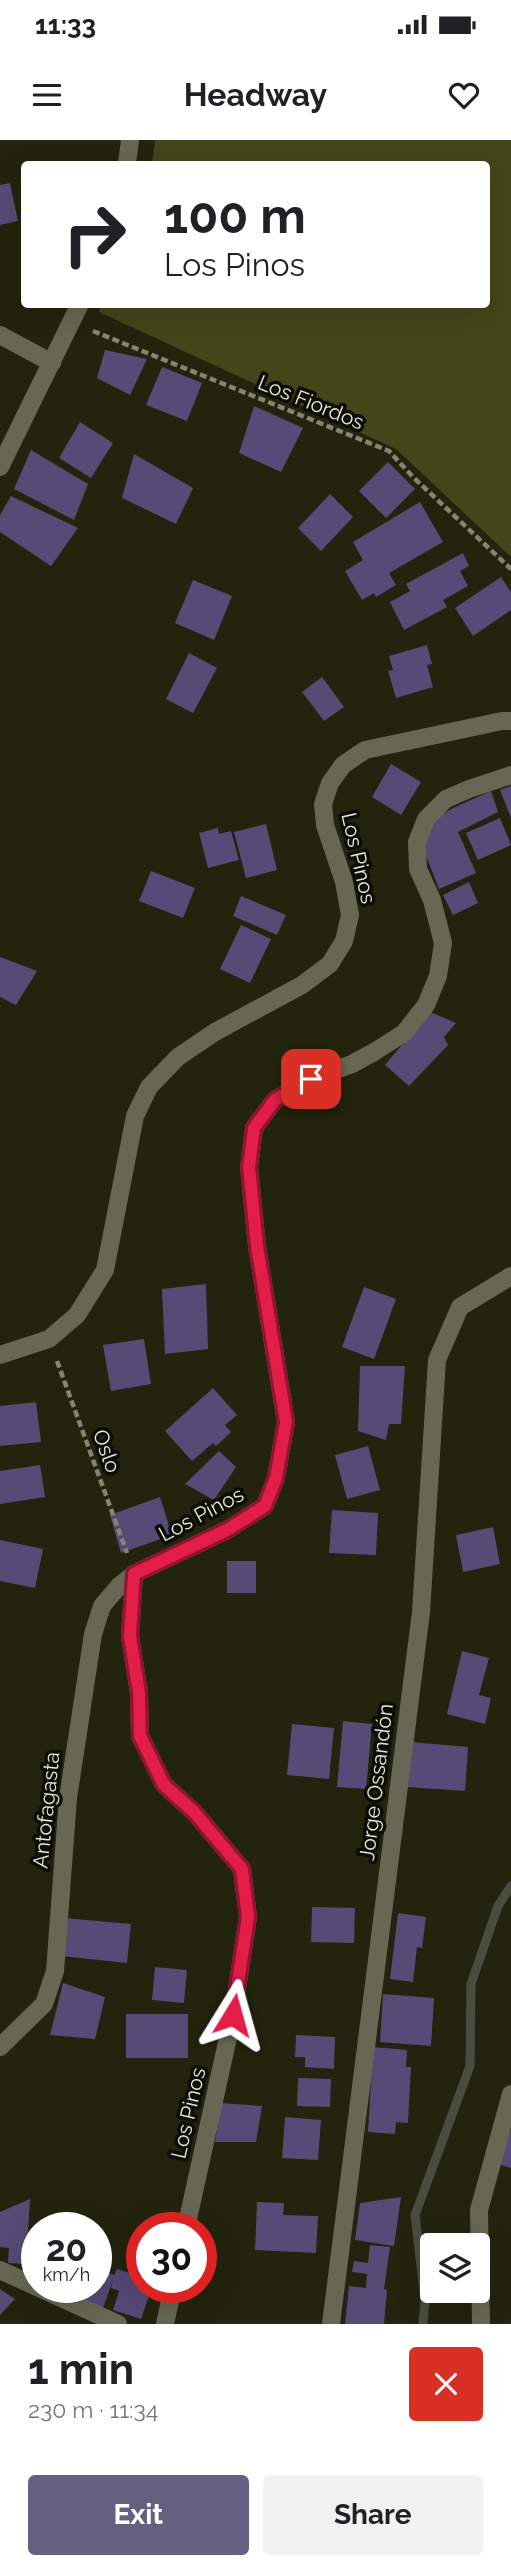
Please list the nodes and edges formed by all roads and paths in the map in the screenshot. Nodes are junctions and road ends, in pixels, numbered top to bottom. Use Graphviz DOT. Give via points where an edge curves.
graph roads {
  1 [pos="130,140"];
  2 [pos="127,161"];
  3 [pos="78,308"];
  4 [pos="0,335"];
  5 [pos="65,337"];
  6 [pos="52,363"];
  7 [pos="0,467"];
  8 [pos="511,569"];
  9 [pos="511,721"];
  10 [pos="511,775"];
  11 [pos="511,1276"];
  12 [pos="49,1339"];
  13 [pos="0,1355"];
  14 [pos="134,1574"];
  15 [pos="0,2047"];
  16 [pos="511,2094"];
  17 [pos="190,2212"];
  18 [pos="0,2270"];
  19 [pos="21,2280"];
  20 [pos="72,2303"];
  21 [pos="170,2303"];
  22 [pos="118,2324"];
  23 [pos="166,2324"];
  24 [pos="331,2324"];
  25 [pos="481,2324"];
  1 -- 2 [label="street"];
  3 -- 5 [label="street"];
  4 -- 6 [label="street"];
  5 -- 6 [label="street"];
  5 -- 8 [label="path, Los Fiordos" via="82,326 389,451"];
  6 -- 7 [label="street"];
  9 -- 12 [label="street, Los Pinos" via="365,750 330,783 323,804 325,825 345,882 350,915 344,941 330,964 302,985 215,1032 178,1057 149,1087 135,1116 105,1270 77,1315"];
  10 -- 14 [label="street, Los Pinos" via="446,799 426,819 417,842 418,869 443,943 438,976 426,1005 404,1033 374,1052 275,1100 254,1128 249,1167 257,1246 286,1422 276,1478 265,1506 227,1530"];
  11 -- 24 [label="street, Jorge Ossandón" via="460,1307 438,1360 421,1612"];
  12 -- 13 [label="street, Los Pinos"];
  12 -- 14 [label="path, Oslo"];
  14 -- 15 [label="street, Antofagasta" via="102,1605 93,1634 68,1798 55,1971 44,2004"];
  14 -- 17 [label="street, Los Pinos" via="130,1636 140,1736 164,1785 194,1812 242,1869 248,1917 233,2015"];
  16 -- 25 [label="street" via="478,2210"];
  18 -- 19 [label="street"];
  20 -- 22 [label="street"];
  21 -- 23 [label="street"];
}
